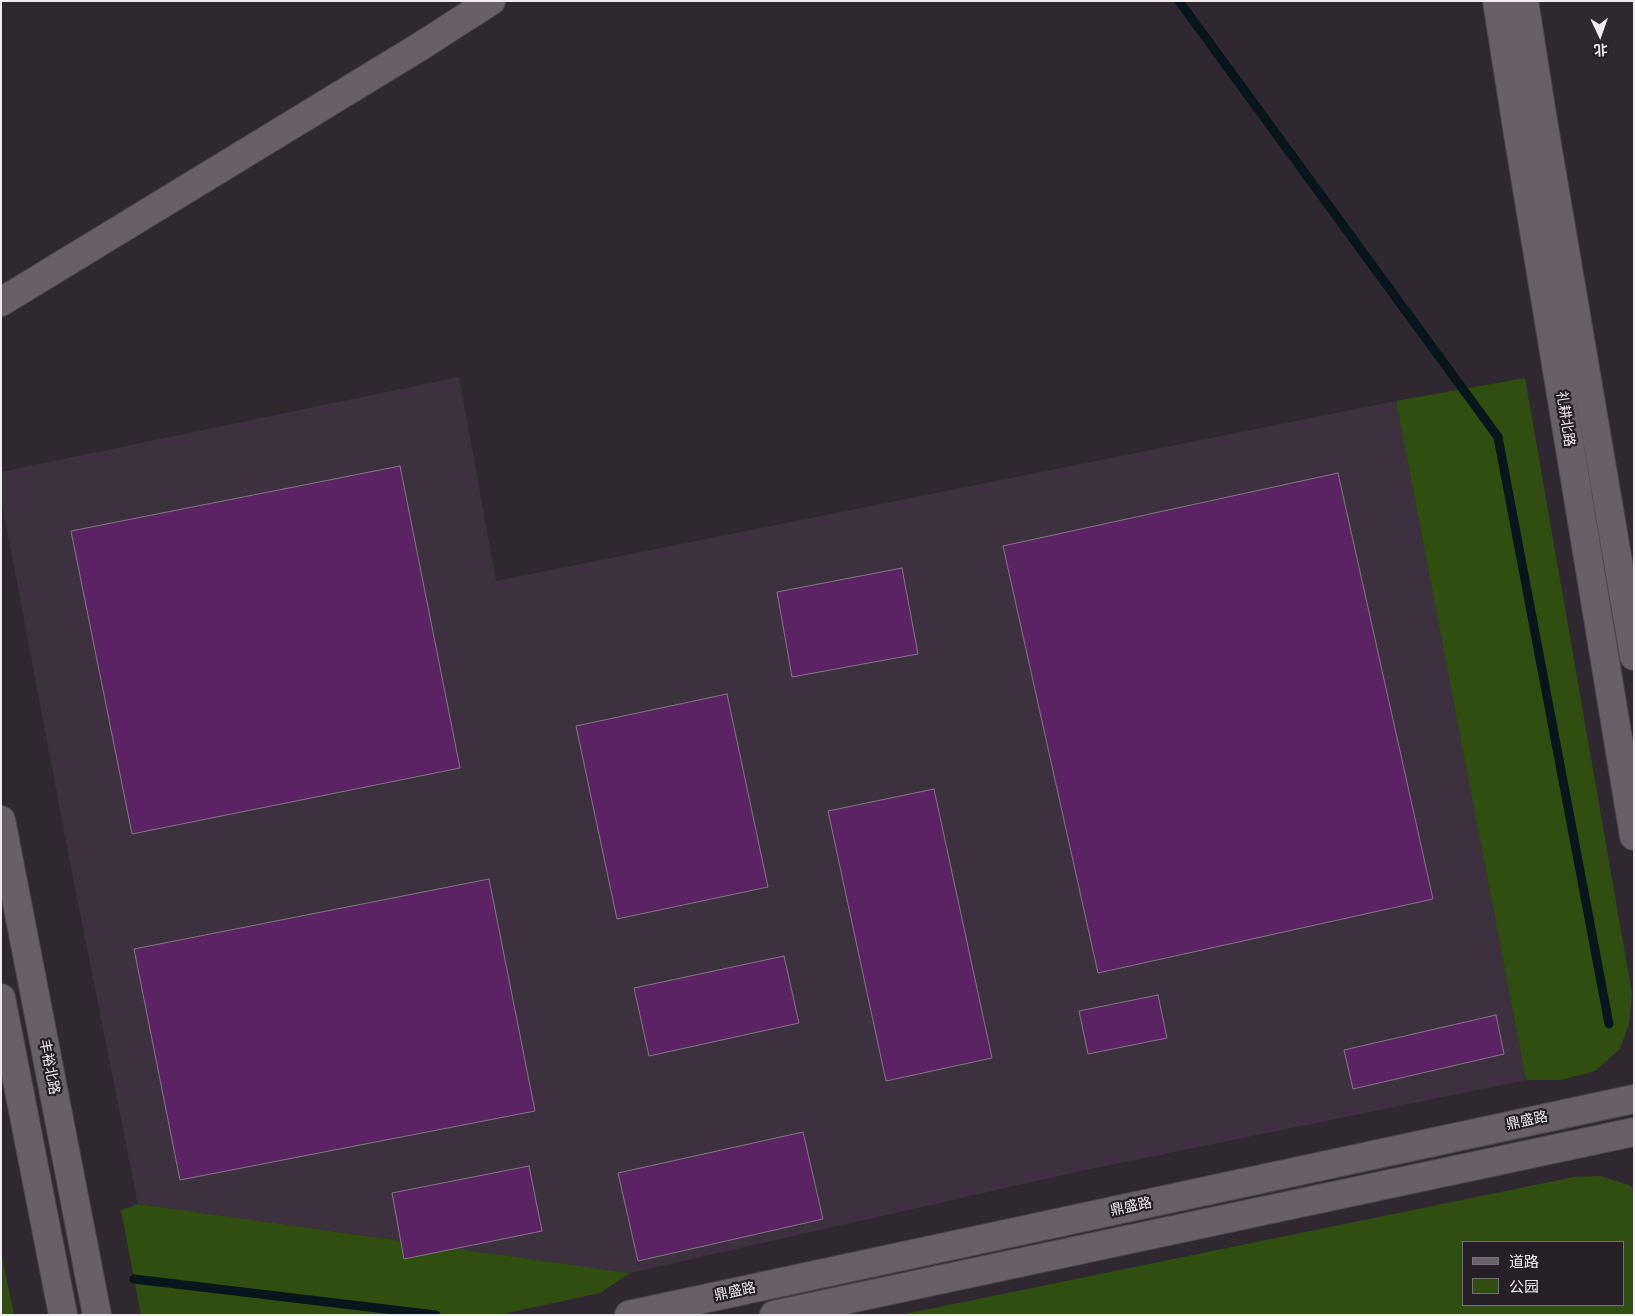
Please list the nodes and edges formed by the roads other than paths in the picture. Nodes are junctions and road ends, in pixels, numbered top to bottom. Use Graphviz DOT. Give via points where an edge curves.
graph roads {
  1 [pos="491,1"];
  2 [pos="1497,1"];
  3 [pos="1524,1"];
  4 [pos="1,302"];
  5 [pos="1634,656"];
  6 [pos="1,820"];
  7 [pos="1634,836"];
  8 [pos="1,998"];
  9 [pos="1634,1099"];
  10 [pos="1634,1132"];
  11 [pos="63,1315"];
  12 [pos="97,1315"];
  13 [pos="629,1315"];
  14 [pos="774,1315"];
  1 -- 4 [label="main road"];
  2 -- 7 [label="main road, 礼耕北路"];
  3 -- 5 [label="main road, 礼耕北路"];
  6 -- 12 [label="main road, 丰裕北路"];
  8 -- 11 [label="main road"];
  9 -- 13 [label="main road, 鼎盛路"];
  10 -- 14 [label="main road"];
}
